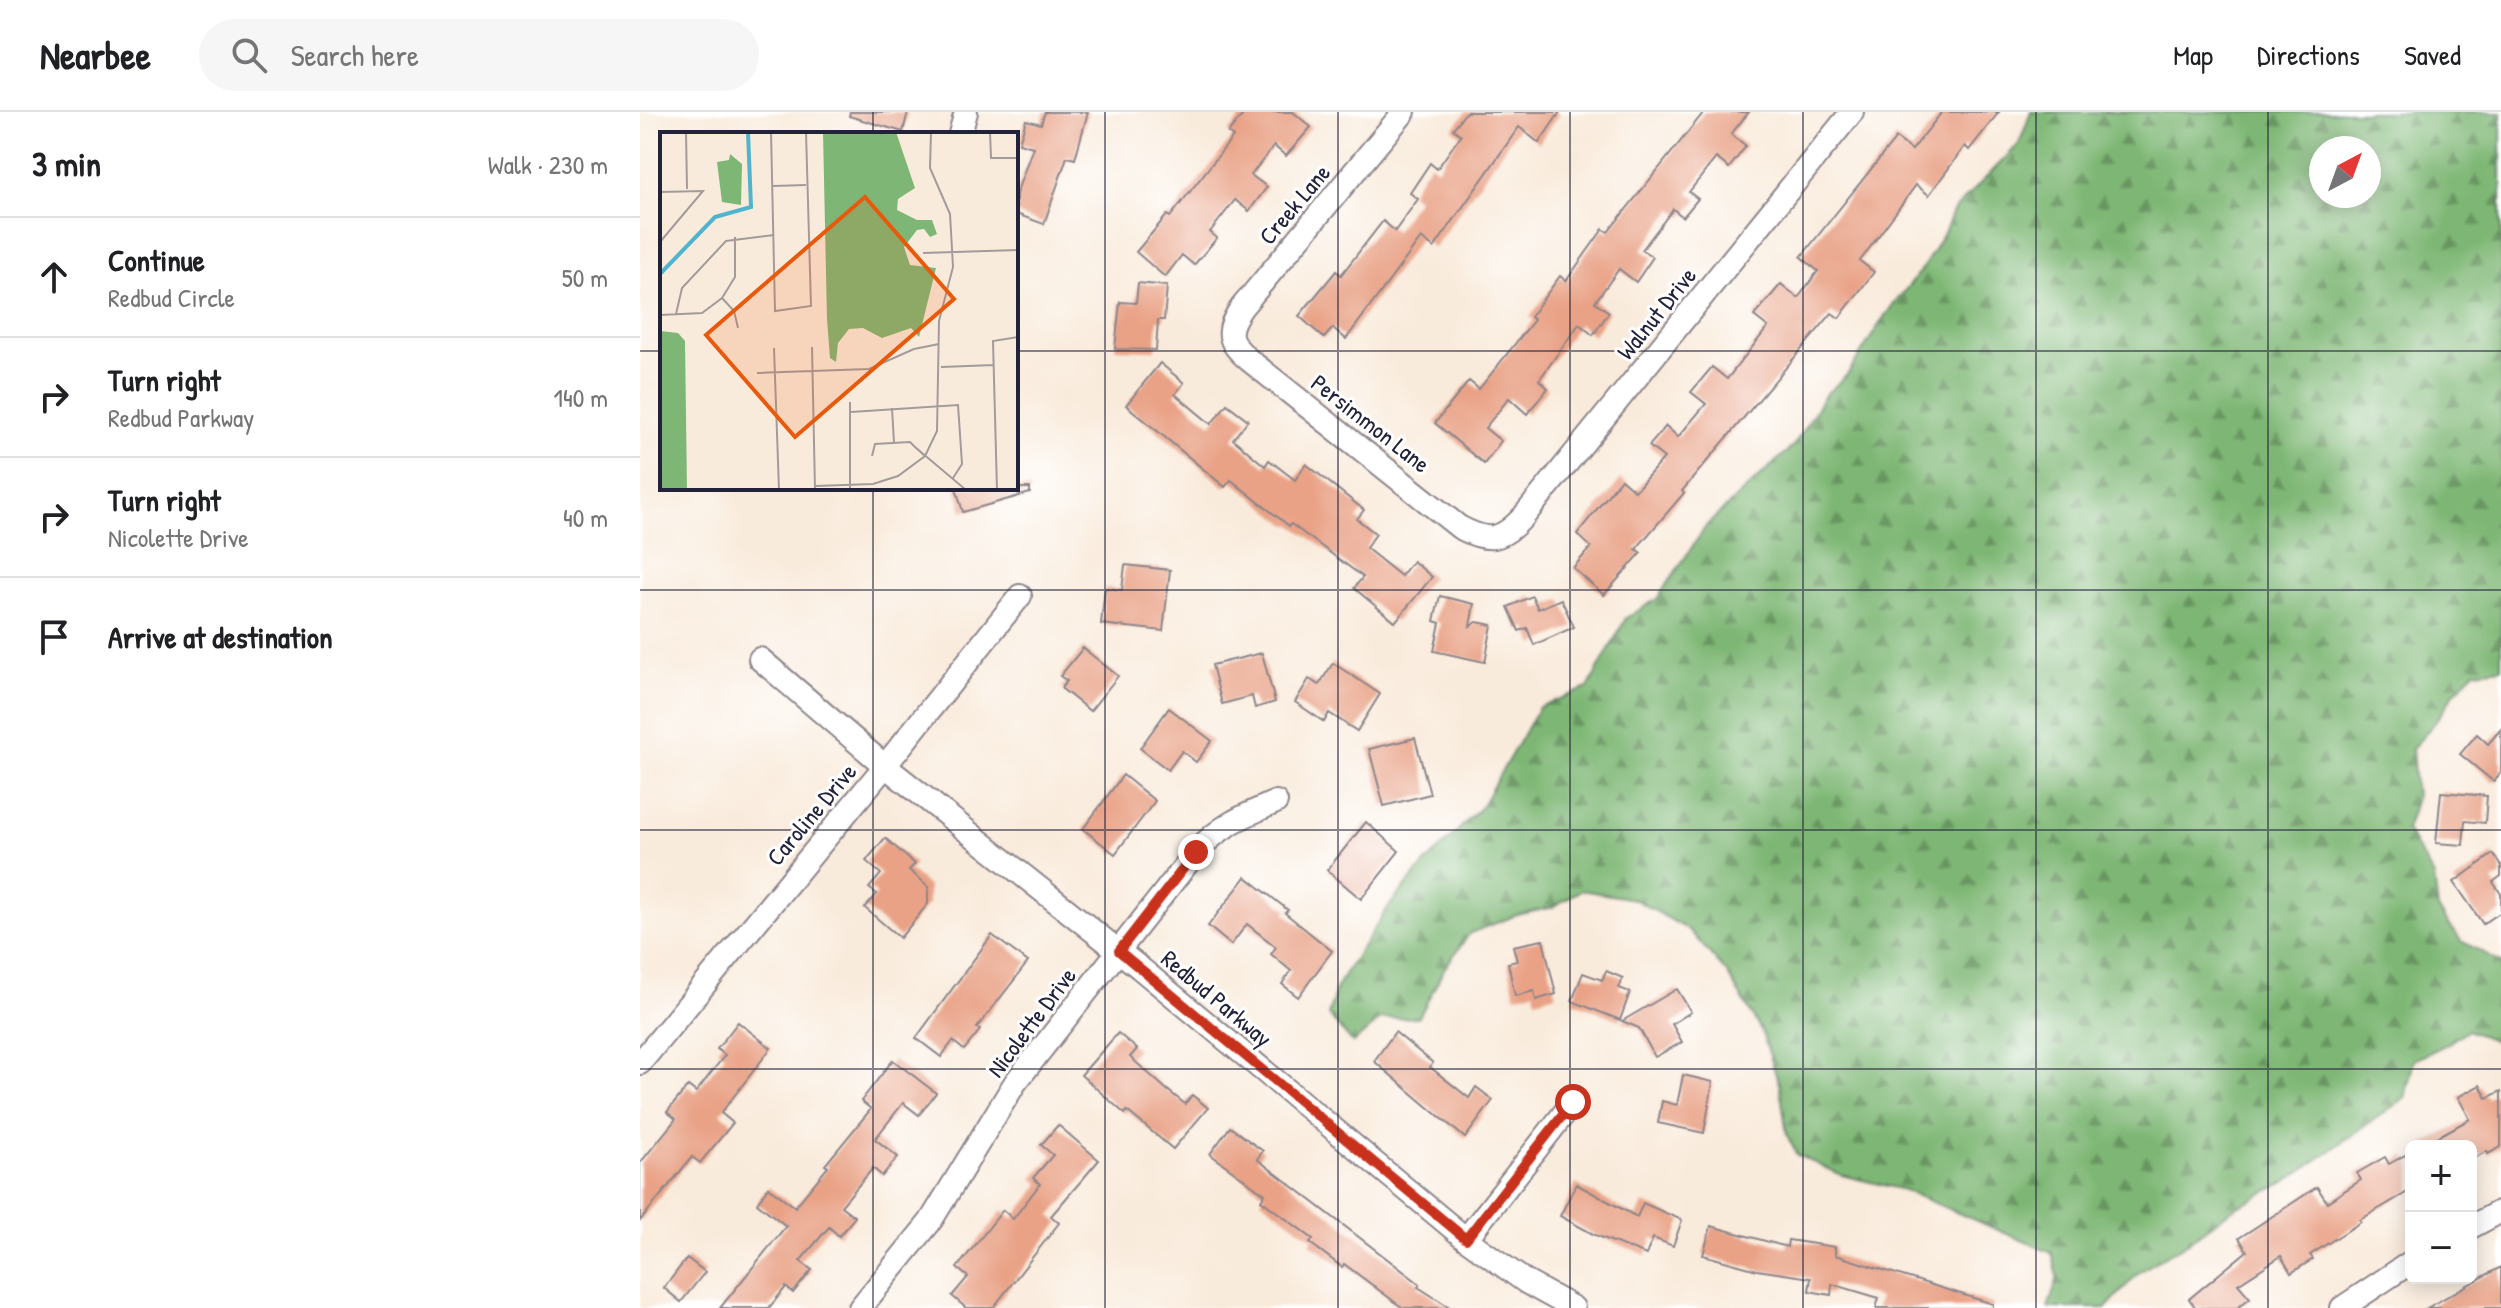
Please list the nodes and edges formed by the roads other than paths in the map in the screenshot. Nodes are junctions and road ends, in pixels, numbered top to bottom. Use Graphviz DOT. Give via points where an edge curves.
graph roads {
  1 [pos="966,112"];
  2 [pos="1404,112"];
  3 [pos="1852,112"];
  4 [pos="961,132"];
  5 [pos="1230,332"];
  6 [pos="1493,538"];
  7 [pos="1020,596"];
  8 [pos="760,659"];
  9 [pos="885,766"];
  10 [pos="1276,802"];
  11 [pos="1119,951"];
  12 [pos="640,1063"];
  13 [pos="1573,1102"];
  14 [pos="2501,1211"];
  15 [pos="2477,1224"];
  16 [pos="1466,1239"];
  17 [pos="2405,1266"];
  18 [pos="860,1308"];
  19 [pos="1573,1308"];
  20 [pos="2342,1308"];
  1 -- 4 [label="street"];
  2 -- 5 [label="street, Creek Lane" via="1242,307"];
  3 -- 6 [label="street, Walnut Drive" via="1524,516 1510,531"];
  5 -- 6 [label="street, Persimmon Lane" via="1249,360 1459,527"];
  7 -- 9 [label="street, Caroline Drive"];
  8 -- 9 [label="street, Redbud Parkway"];
  9 -- 11 [label="street, Redbud Parkway"];
  9 -- 12 [label="street, Caroline Drive"];
  10 -- 11 [label="street, Nicolette Drive" via="1216,831"];
  11 -- 16 [label="street, Redbud Parkway"];
  11 -- 18 [label="street, Nicolette Drive" via="1015,1083 930,1222"];
  13 -- 16 [label="street"];
  14 -- 15 [label="street"];
  16 -- 19 [label="street, Redbud Parkway"];
  17 -- 20 [label="street"];
}
